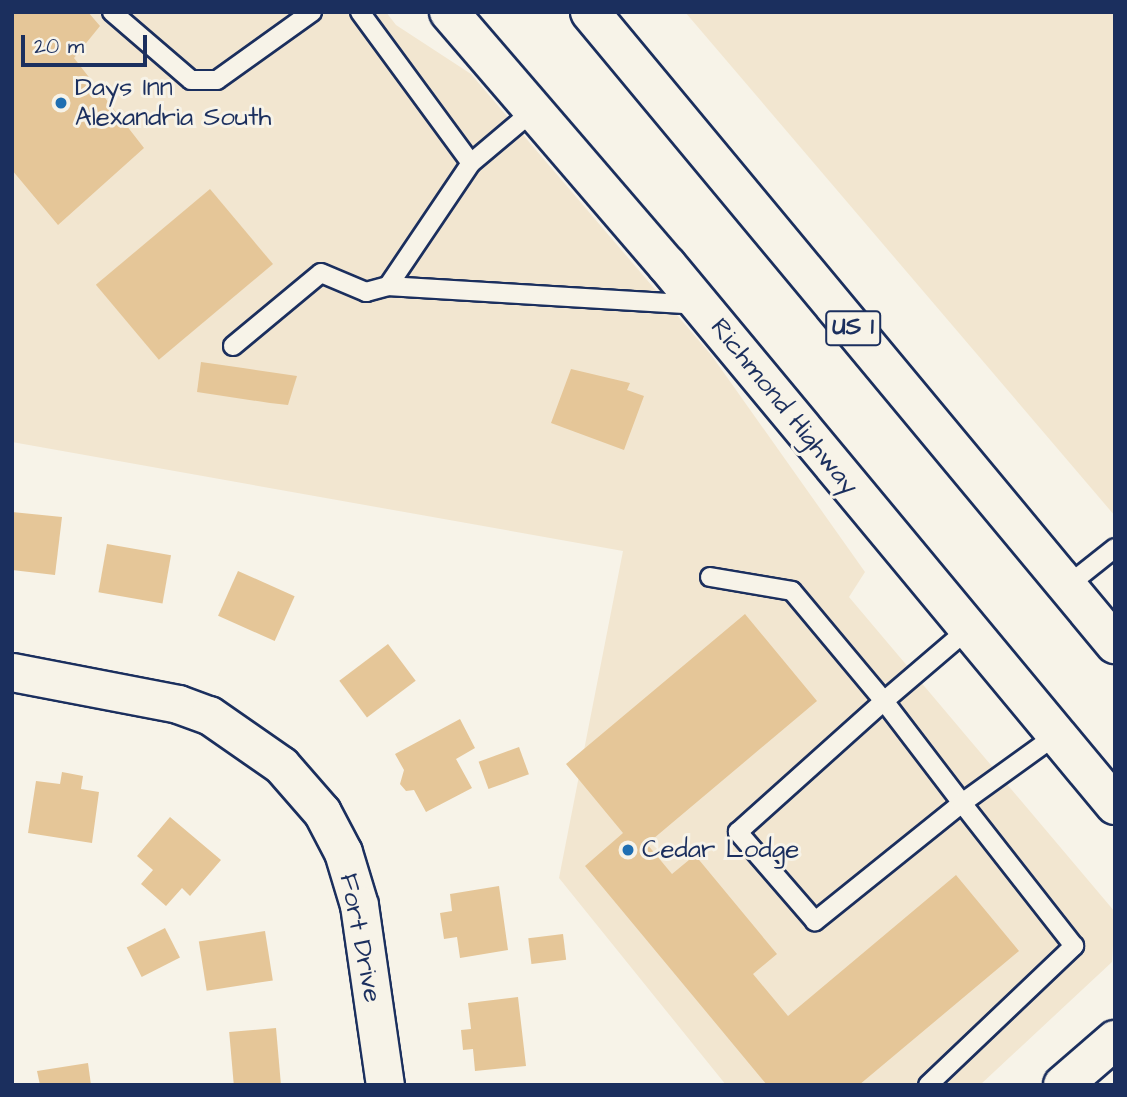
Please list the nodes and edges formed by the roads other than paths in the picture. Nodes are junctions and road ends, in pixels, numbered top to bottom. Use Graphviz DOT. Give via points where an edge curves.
graph roads {
  1 [pos="112,12"];
  2 [pos="312,12"];
  3 [pos="360,12"];
  4 [pos="449,12"];
  5 [pos="590,12"];
  6 [pos="534,110"];
  7 [pos="471,163"];
  8 [pos="388,285"];
  9 [pos="701,306"];
  10 [pos="233,346"];
  11 [pos="1115,548"];
  12 [pos="710,577"];
  13 [pos="1067,586"];
  14 [pos="967,630"];
  15 [pos="1115,644"];
  16 [pos="12,673"];
  17 [pos="884,701"];
  18 [pos="1055,736"];
  19 [pos="962,803"];
  20 [pos="1115,806"];
  21 [pos="1115,1040"];
  22 [pos="385,1085"];
  23 [pos="928,1085"];
  24 [pos="1063,1085"];
  1 -- 2 [label="lane" via="191,80 217,80"];
  3 -- 7 [label="lane"];
  4 -- 6 [label="main road, Richmond Highway"];
  5 -- 13 [label="main road, US 1"];
  6 -- 7 [label="lane"];
  6 -- 9 [label="main road, Richmond Highway"];
  7 -- 8 [label="lane"];
  8 -- 9 [label="lane"];
  8 -- 10 [label="lane" via="366,292 321,273"];
  9 -- 14 [label="main road, Richmond Highway"];
  11 -- 13 [label="lane"];
  12 -- 17 [label="lane" via="792,591"];
  13 -- 15 [label="main road, US 1"];
  14 -- 17 [label="lane"];
  14 -- 18 [label="main road, Richmond Highway"];
  16 -- 22 [label="street, Fort Drive" via="178,704 209,715 281,765 322,812 343,852 359,905"];
  17 -- 19 [label="lane"];
  17 -- 19 [label="lane" via="738,832 815,921"];
  18 -- 19 [label="lane"];
  18 -- 20 [label="main road, Richmond Highway"];
  19 -- 23 [label="lane" via="1074,946"];
  21 -- 24 [label="main road"];
}
